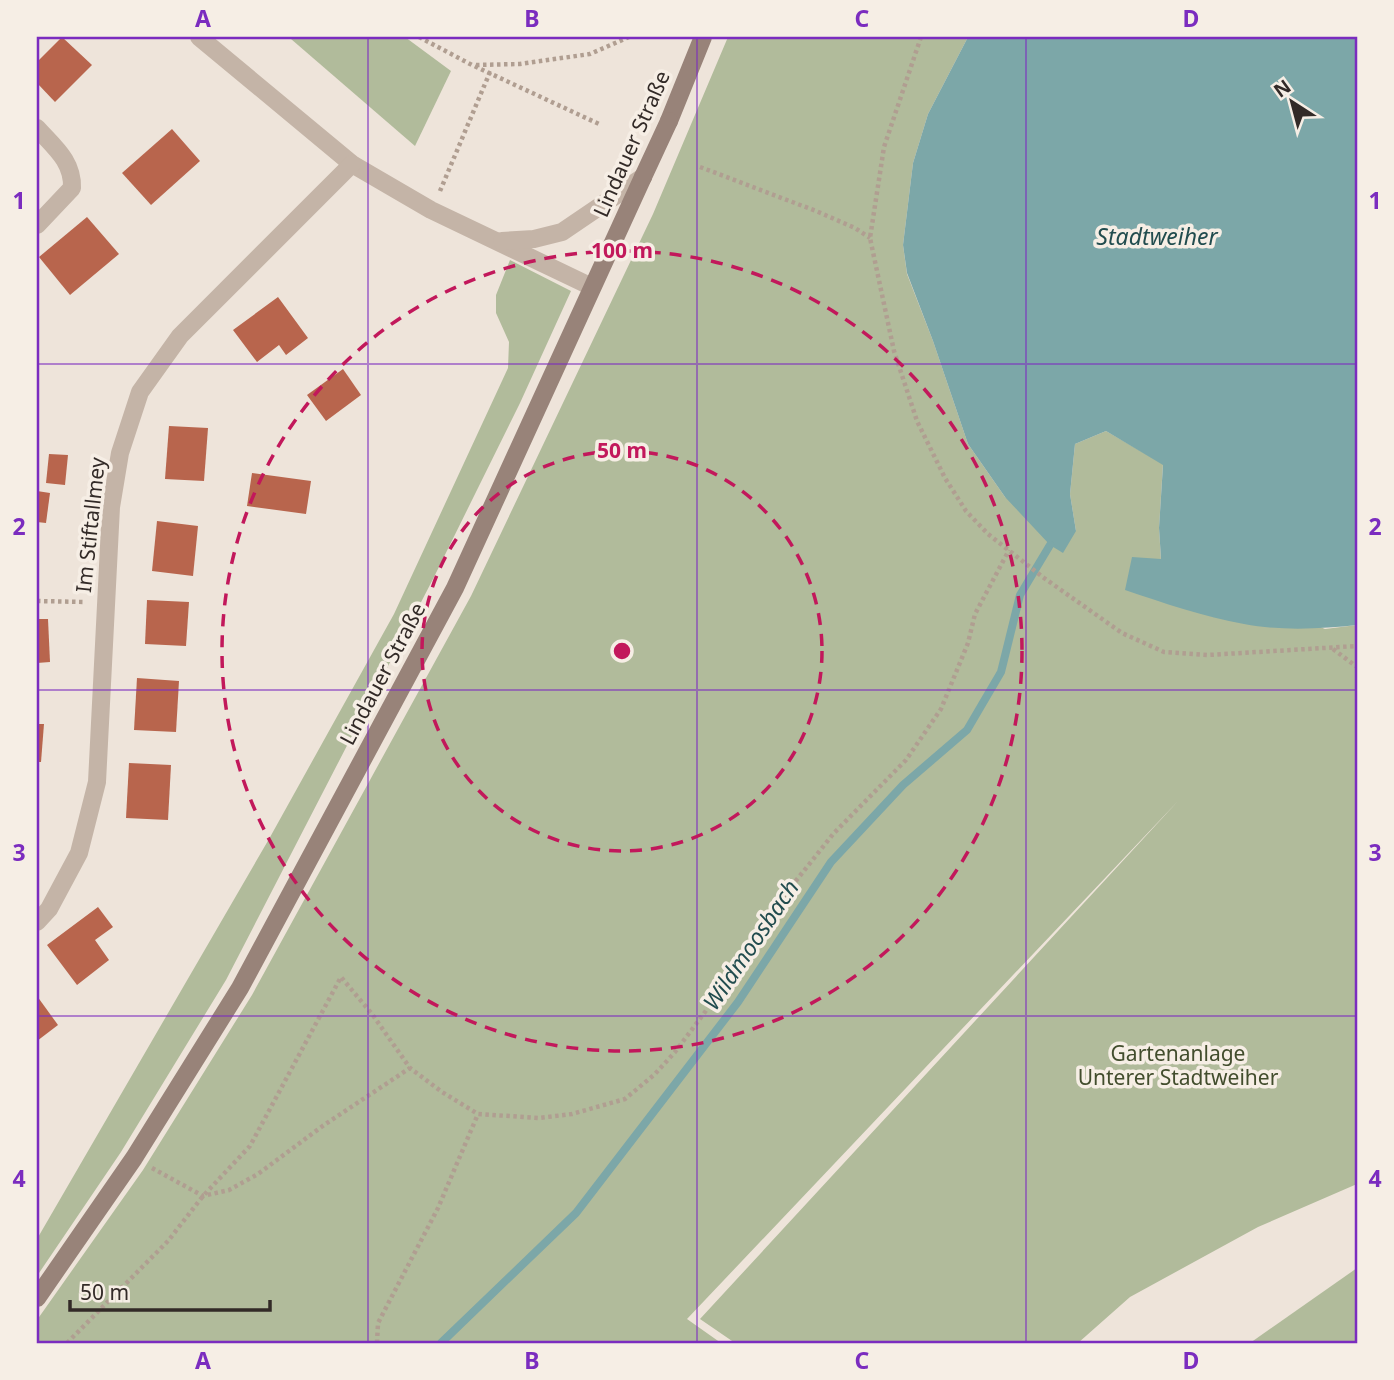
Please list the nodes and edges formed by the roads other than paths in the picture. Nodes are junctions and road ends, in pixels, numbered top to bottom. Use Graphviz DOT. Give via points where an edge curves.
graph roads {
  1 [pos="199,37"];
  2 [pos="703,37"];
  3 [pos="37,128"];
  4 [pos="352,164"];
  5 [pos="643,177"];
  6 [pos="37,225"];
  7 [pos="498,242"];
  8 [pos="592,287"];
  9 [pos="37,922"];
  10 [pos="37,1298"];
  1 -- 4 [label="street"];
  2 -- 5 [label="main road, Lindauer Straße, bridge"];
  3 -- 6 [label="street" via="73,174 72,188"];
  4 -- 7 [label="street"];
  4 -- 9 [label="street, Im Stiftallmey" via="180,336 140,392 120,453 111,508 97,782 79,853"];
  5 -- 7 [label="street" via="562,232"];
  5 -- 8 [label="main road, Lindauer Straße"];
  7 -- 8 [label="street"];
  8 -- 10 [label="main road, Lindauer Straße" via="455,589 240,988 134,1158"];
}
